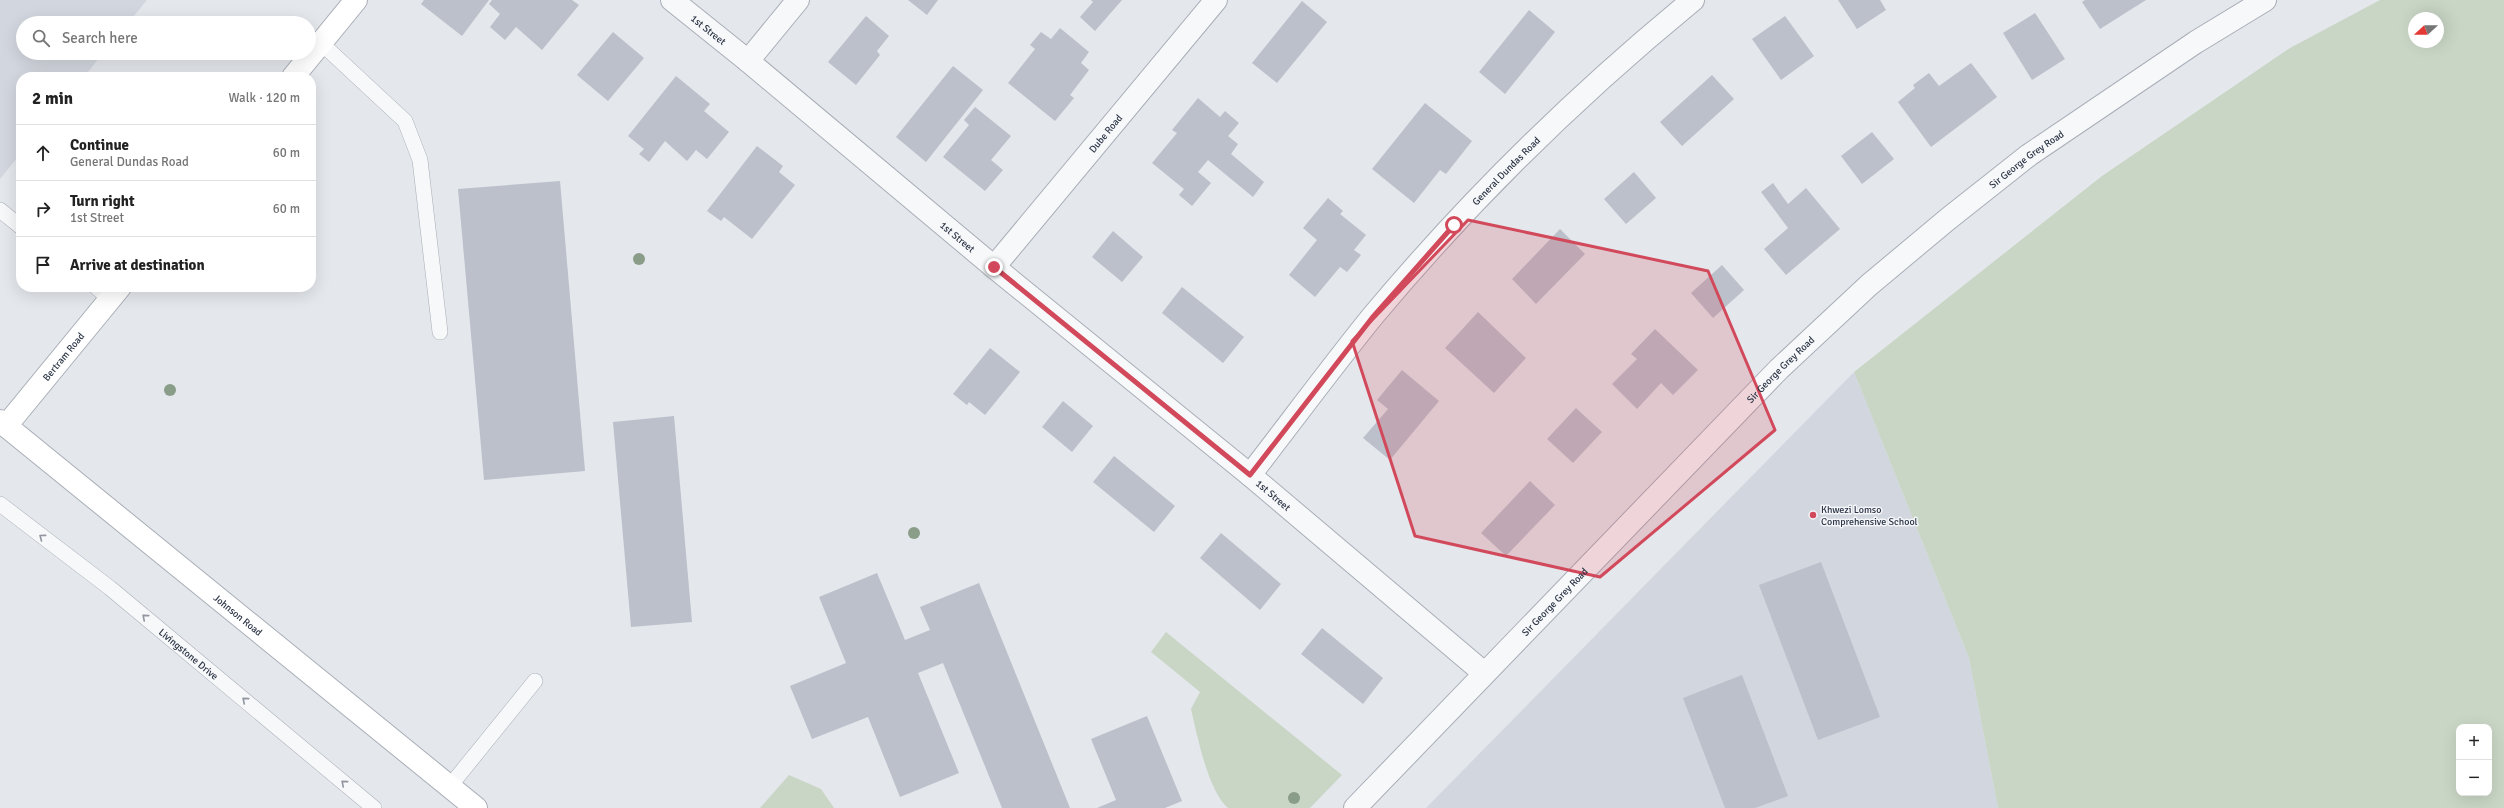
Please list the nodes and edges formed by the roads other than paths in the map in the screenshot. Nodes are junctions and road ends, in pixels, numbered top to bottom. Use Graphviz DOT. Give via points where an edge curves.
graph roads {
  1 [pos="356,0"];
  2 [pos="672,0"];
  3 [pos="798,0"];
  4 [pos="1216,0"];
  5 [pos="1692,0"];
  6 [pos="2265,0"];
  7 [pos="321,43"];
  8 [pos="316,49"];
  9 [pos="307,60"];
  10 [pos="748,61"];
  11 [pos="297,72"];
  12 [pos="0,210"];
  13 [pos="16,223"];
  14 [pos="994,267"];
  15 [pos="108,292"];
  16 [pos="440,332"];
  17 [pos="2,427"];
  18 [pos="1250,475"];
  19 [pos="0,504"];
  20 [pos="1484,673"];
  21 [pos="534,681"];
  22 [pos="450,786"];
  23 [pos="374,808"];
  24 [pos="476,808"];
  25 [pos="1355,808"];
  1 -- 7 [label="street"];
  2 -- 10 [label="street, 1st Street"];
  3 -- 10 [label="street"];
  4 -- 14 [label="street, Dube Road"];
  5 -- 18 [label="street, General Dundas Road" via="1527,149 1454,225 1372,318"];
  6 -- 20 [label="street, Sir George Grey Road" via="2196,42 2028,155 1875,280 1779,369"];
  7 -- 8 [label="street"];
  7 -- 16 [label="lane" via="405,121 414,140 420,160"];
  9 -- 11 [label="street"];
  10 -- 14 [label="street, 1st Street"];
  12 -- 13 [label="lane"];
  14 -- 18 [label="street, 1st Street"];
  15 -- 17 [label="street, Bertram Road"];
  17 -- 22 [label="street, Johnson Road"];
  18 -- 20 [label="street, 1st Street"];
  23 -- 19 [label="lane, Livingstone Drive, one-way" via="110,588"];
  20 -- 25 [label="street, Sir George Grey Road"];
  21 -- 22 [label="lane"];
  22 -- 24 [label="street, Johnson Road"];
}
